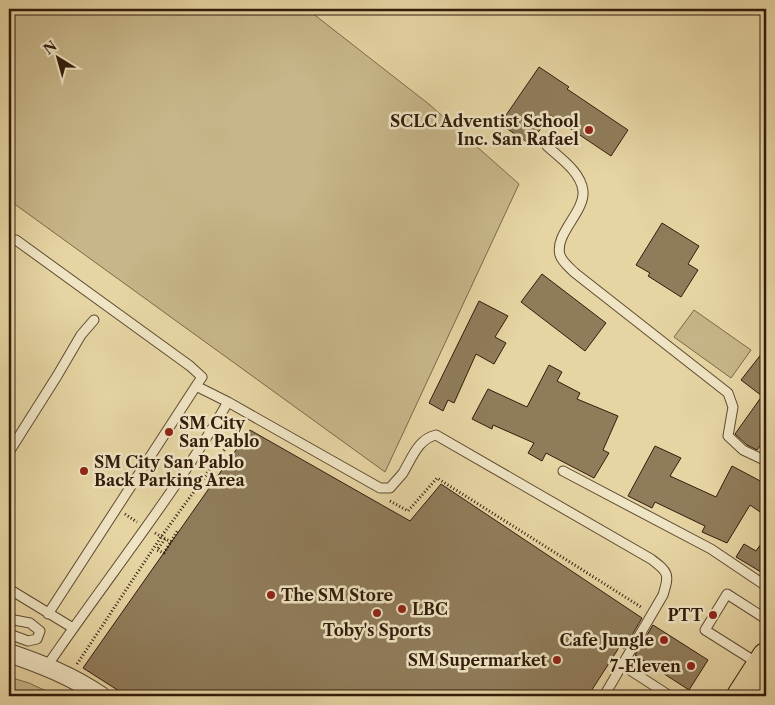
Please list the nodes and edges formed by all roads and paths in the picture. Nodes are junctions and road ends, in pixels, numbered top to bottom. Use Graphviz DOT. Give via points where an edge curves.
graph roads {
  1 [pos="547,146"];
  2 [pos="9,241"];
  3 [pos="94,320"];
  4 [pos="196,386"];
  5 [pos="228,402"];
  6 [pos="245,421"];
  7 [pos="9,452"];
  8 [pos="766,456"];
  9 [pos="563,471"];
  10 [pos="382,496"];
  11 [pos="178,530"];
  12 [pos="171,542"];
  13 [pos="766,586"];
  14 [pos="9,589"];
  15 [pos="648,612"];
  16 [pos="48,614"];
  17 [pos="766,618"];
  18 [pos="9,619"];
  19 [pos="73,628"];
  20 [pos="9,634"];
  21 [pos="9,653"];
  22 [pos="764,661"];
  23 [pos="622,665"];
  24 [pos="47,666"];
  25 [pos="75,667"];
  26 [pos="746,694"];
  27 [pos="101,696"];
  28 [pos="604,696"];
  29 [pos="670,696"];
  1 -- 8 [label="lane" via="572,169 583,192 559,245 560,257 575,273 728,393 733,407 728,436 742,450 762,459"];
  2 -- 4 [label="lane" via="16,240 190,366 202,377"];
  3 -- 7 [label="lane" via="81,335"];
  4 -- 5 [label="lane"];
  4 -- 16 [label="lane"];
  5 -- 19 [label="lane" via="146,528"];
  5 -- 23 [label="lane" via="380,488 390,488 419,446 428,437 436,435 650,559 664,570 668,580 663,595"];
  6 -- 25 [label="path" via="161,537"];
  9 -- 13 [label="lane" via="711,549"];
  10 -- 15 [label="path" via="408,511 437,478"];
  11 -- 12 [label="path"];
  14 -- 16 [label="lane"];
  16 -- 19 [label="lane"];
  17 -- 22 [label="lane" via="727,594 705,630"];
  18 -- 20 [label="lane" via="30,623 40,632 37,639 28,641"];
  19 -- 24 [label="lane"];
  21 -- 24 [label="street"];
  22 -- 26 [label="main road"];
  23 -- 28 [label="lane"];
  23 -- 29 [label="lane"];
  24 -- 27 [label="street"];
}
